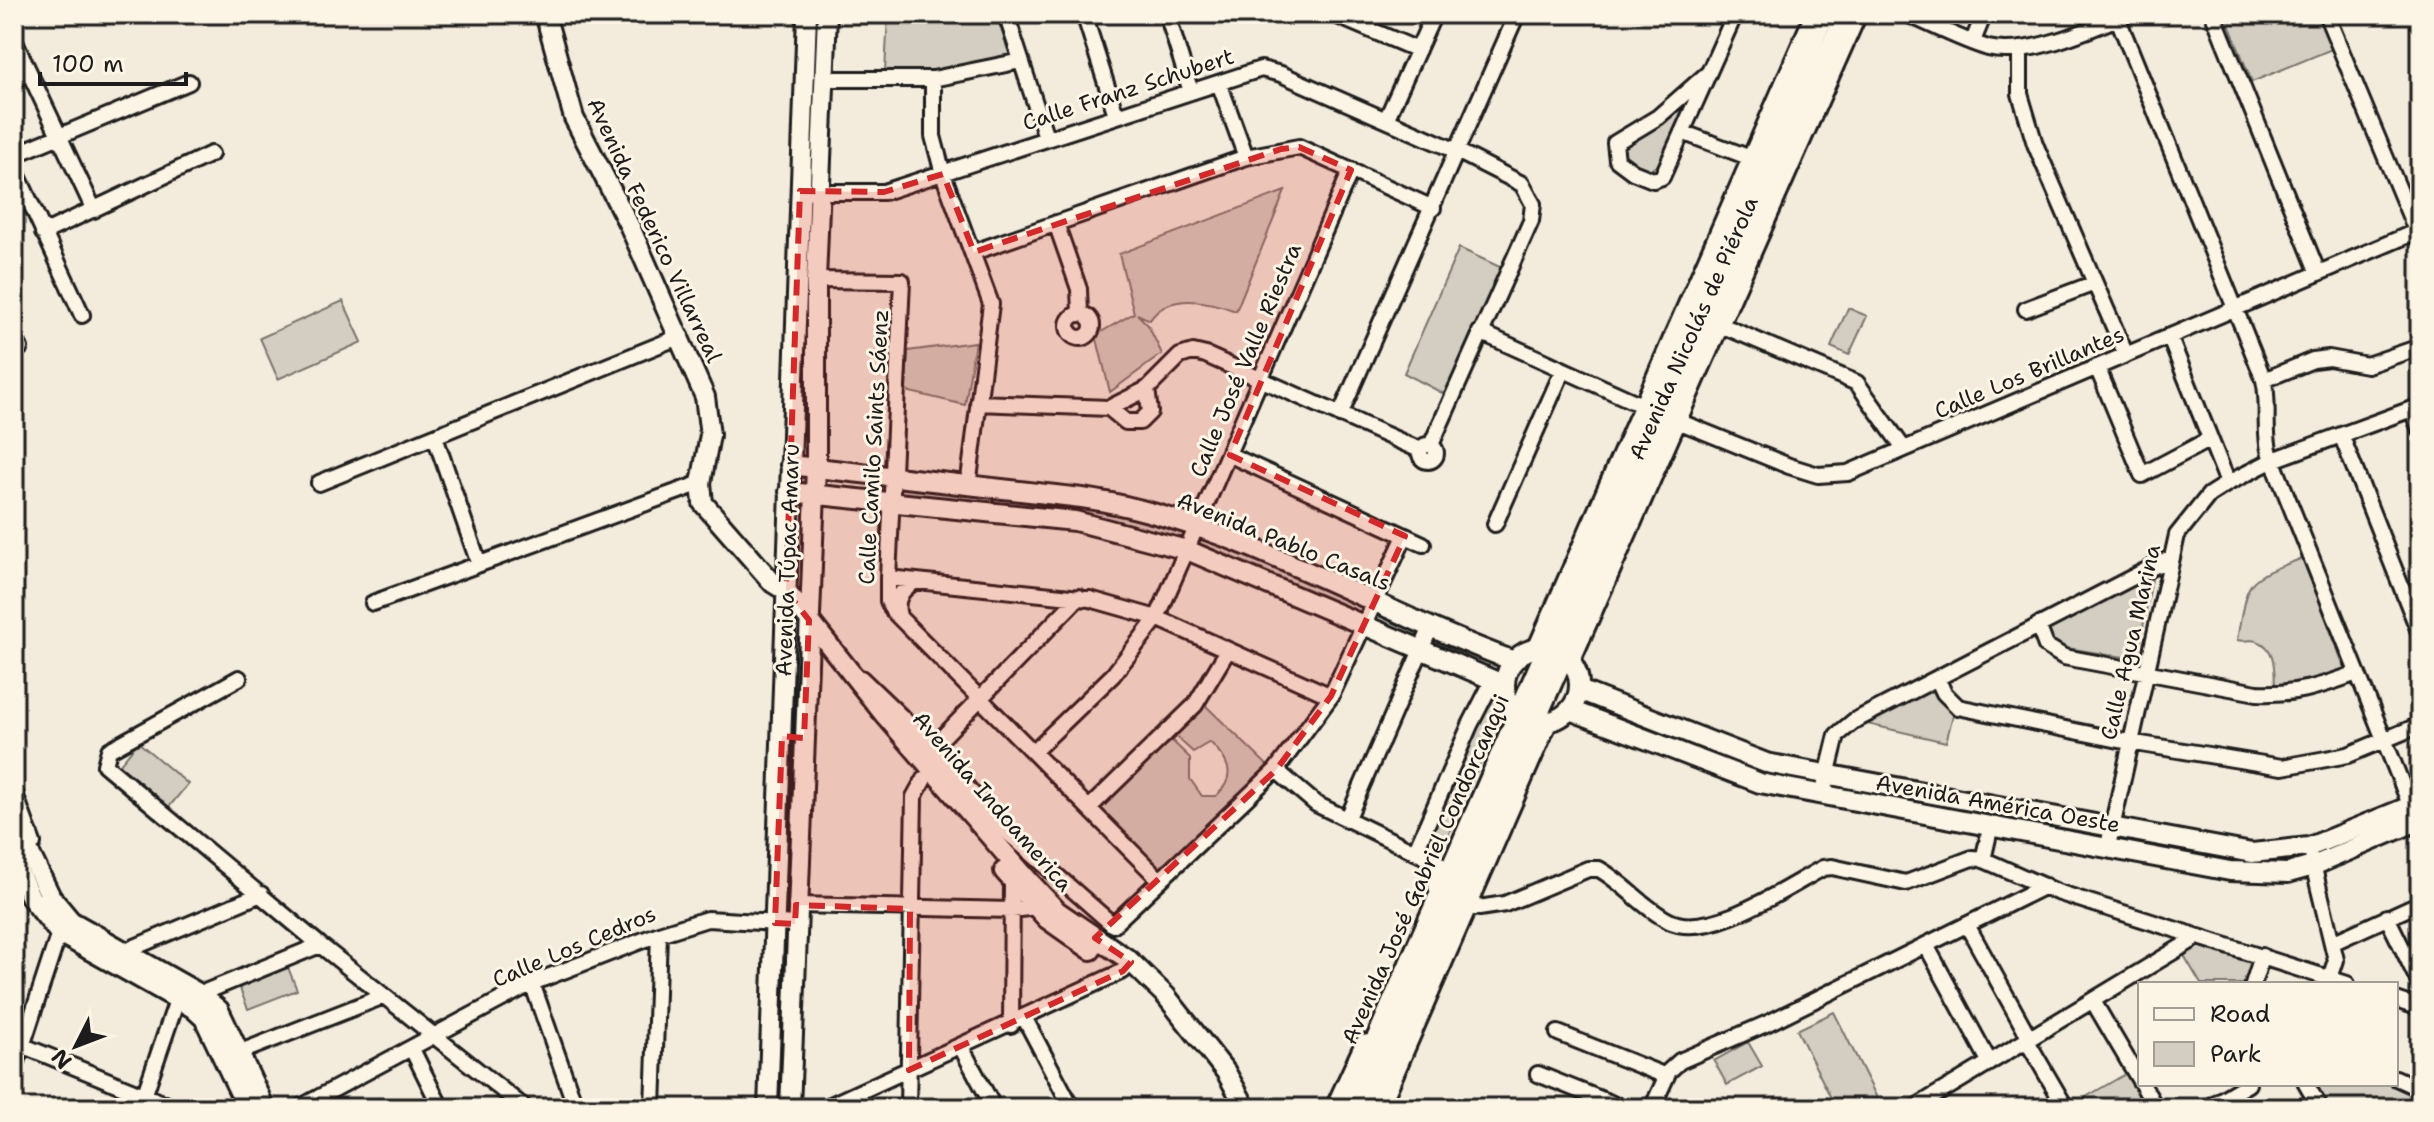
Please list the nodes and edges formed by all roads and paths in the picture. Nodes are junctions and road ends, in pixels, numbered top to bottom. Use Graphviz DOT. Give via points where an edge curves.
graph roads {
  1 [pos="545,14"];
  2 [pos="807,14"];
  3 [pos="827,14"];
  4 [pos="1006,14"];
  5 [pos="1084,14"];
  6 [pos="1185,14"];
  7 [pos="1434,14"];
  8 [pos="1517,14"];
  9 [pos="1735,14"];
  10 [pos="1813,14"];
  11 [pos="1824,14"];
  12 [pos="1846,14"];
  13 [pos="1859,14"];
  14 [pos="1907,14"];
  15 [pos="1984,14"];
  16 [pos="2213,14"];
  17 [pos="2326,14"];
  18 [pos="1339,15"];
  19 [pos="2121,15"];
  20 [pos="1168,17"];
  21 [pos="14,40"];
  22 [pos="1973,41"];
  23 [pos="2020,49"];
  24 [pos="1418,50"];
  25 [pos="1021,61"];
  26 [pos="21,72"];
  27 [pos="1707,74"];
  28 [pos="824,79"];
  29 [pos="933,79"];
  30 [pos="189,82"];
  31 [pos="1219,83"];
  32 [pos="1819,89"];
  33 [pos="1191,92"];
  34 [pos="1116,115"];
  35 [pos="1386,120"];
  36 [pos="1682,132"];
  37 [pos="59,135"];
  38 [pos="1046,137"];
  39 [pos="1459,152"];
  40 [pos="211,154"];
  41 [pos="14,155"];
  42 [pos="1246,157"];
  43 [pos="1755,160"];
  44 [pos="14,167"];
  45 [pos="1351,170"];
  46 [pos="943,174"];
  47 [pos="810,192"];
  48 [pos="1433,208"];
  49 [pos="94,210"];
  50 [pos="1056,223"];
  51 [pos="43,233"];
  52 [pos="2419,234"];
  53 [pos="974,252"];
  54 [pos="2318,273"];
  55 [pos="816,280"];
  56 [pos="1735,281"];
  57 [pos="2095,283"];
  58 [pos="2026,309"];
  59 [pos="2234,309"];
  60 [pos="1080,313"];
  61 [pos="82,315"];
  62 [pos="1721,325"];
  63 [pos="1480,332"];
  64 [pos="681,336"];
  65 [pos="2169,336"];
  66 [pos="2420,347"];
  67 [pos="2126,355"];
  68 [pos="2097,367"];
  69 [pos="1563,370"];
  70 [pos="1262,380"];
  71 [pos="2264,380"];
  72 [pos="1147,389"];
  73 [pos="978,403"];
  74 [pos="1109,408"];
  75 [pos="2416,408"];
  76 [pos="1660,413"];
  77 [pos="1340,415"];
  78 [pos="2420,430"];
  79 [pos="435,437"];
  80 [pos="2342,437"];
  81 [pos="2210,439"];
  82 [pos="1904,449"];
  83 [pos="1230,455"];
  84 [pos="2273,460"];
  85 [pos="790,465"];
  86 [pos="816,467"];
  87 [pos="894,478"];
  88 [pos="319,483"];
  89 [pos="701,483"];
  90 [pos="2228,483"];
  91 [pos="968,487"];
  92 [pos="789,492"];
  93 [pos="815,494"];
  94 [pos="892,504"];
  95 [pos="1495,524"];
  96 [pos="1197,526"];
  97 [pos="1405,536"];
  98 [pos="1423,544"];
  99 [pos="1187,550"];
  100 [pos="2172,557"];
  101 [pos="479,564"];
  102 [pos="888,578"];
  103 [pos="917,581"];
  104 [pos="781,593"];
  105 [pos="1051,595"];
  106 [pos="1079,597"];
  107 [pos="373,603"];
  108 [pos="1375,604"];
  109 [pos="1061,615"];
  110 [pos="1157,618"];
  111 [pos="900,620"];
  112 [pos="1366,624"];
  113 [pos="2038,625"];
  114 [pos="1431,627"];
  115 [pos="809,629"];
  116 [pos="2420,634"];
  117 [pos="1422,648"];
  118 [pos="1228,650"];
  119 [pos="1554,654"];
  120 [pos="1514,661"];
  121 [pos="844,667"];
  122 [pos="2146,671"];
  123 [pos="2357,673"];
  124 [pos="239,678"];
  125 [pos="1937,678"];
  126 [pos="1499,682"];
  127 [pos="1579,690"];
  128 [pos="1331,696"];
  129 [pos="979,699"];
  130 [pos="1570,710"];
  131 [pos="1643,716"];
  132 [pos="1535,719"];
  133 [pos="2420,725"];
  134 [pos="782,736"];
  135 [pos="1635,736"];
  136 [pos="804,738"];
  137 [pos="2383,740"];
  138 [pos="2129,742"];
  139 [pos="933,747"];
  140 [pos="1033,752"];
  141 [pos="1276,770"];
  142 [pos="1825,774"];
  143 [pos="924,779"];
  144 [pos="14,791"];
  145 [pos="1822,796"];
  146 [pos="1089,808"];
  147 [pos="2417,813"];
  148 [pos="1347,820"];
  149 [pos="14,821"];
  150 [pos="1991,825"];
  151 [pos="2110,837"];
  152 [pos="2309,847"];
  153 [pos="1415,852"];
  154 [pos="1983,860"];
  155 [pos="14,862"];
  156 [pos="2313,866"];
  157 [pos="1159,879"];
  158 [pos="1012,882"];
  159 [pos="2045,886"];
  160 [pos="261,894"];
  161 [pos="51,897"];
  162 [pos="1454,900"];
  163 [pos="2420,903"];
  164 [pos="1036,907"];
  165 [pos="910,909"];
  166 [pos="1012,910"];
  167 [pos="795,915"];
  168 [pos="2387,917"];
  169 [pos="775,923"];
  170 [pos="1967,925"];
  171 [pos="59,933"];
  172 [pos="659,934"];
  173 [pos="2193,935"];
  174 [pos="2332,943"];
  175 [pos="320,945"];
  176 [pos="1926,945"];
  177 [pos="123,952"];
  178 [pos="2262,956"];
  179 [pos="1127,966"];
  180 [pos="2329,981"];
  181 [pos="2254,982"];
  182 [pos="532,983"];
  183 [pos="2420,984"];
  184 [pos="200,994"];
  185 [pos="384,996"];
  186 [pos="177,1000"];
  187 [pos="2398,1000"];
  188 [pos="2093,1001"];
  189 [pos="2419,1004"];
  190 [pos="1025,1019"];
  191 [pos="1011,1025"];
  192 [pos="1558,1033"];
  193 [pos="435,1036"];
  194 [pos="2029,1040"];
  195 [pos="1376,1041"];
  196 [pos="18,1044"];
  197 [pos="961,1047"];
  198 [pos="412,1049"];
  199 [pos="238,1053"];
  200 [pos="1990,1063"];
  201 [pos="2136,1064"];
  202 [pos="909,1070"];
  203 [pos="14,1071"];
  204 [pos="1538,1074"];
  205 [pos="1666,1076"];
  206 [pos="2398,1079"];
  207 [pos="2143,1086"];
  208 [pos="2245,1086"];
  209 [pos="2307,1086"];
  210 [pos="2420,1089"];
  211 [pos="2234,1093"];
  212 [pos="1382,1094"];
  213 [pos="142,1102"];
  214 [pos="2061,1106"];
  215 [pos="175,1108"];
  216 [pos="247,1108"];
  217 [pos="265,1108"];
  218 [pos="299,1108"];
  219 [pos="441,1108"];
  220 [pos="525,1108"];
  221 [pos="576,1108"];
  222 [pos="653,1108"];
  223 [pos="768,1108"];
  224 [pos="790,1108"];
  225 [pos="824,1108"];
  226 [pos="908,1108"];
  227 [pos="994,1108"];
  228 [pos="1072,1108"];
  229 [pos="1233,1108"];
  230 [pos="1246,1108"];
  231 [pos="1333,1108"];
  232 [pos="1347,1108"];
  233 [pos="1364,1108"];
  234 [pos="1623,1108"];
  235 [pos="1652,1108"];
  236 [pos="1914,1108"];
  237 [pos="2156,1108"];
  238 [pos="2207,1108"];
  239 [pos="2242,1108"];
  240 [pos="2320,1108"];
  1 -- 64 [label="main road, Avenida Federico Villarreal" via="574,118"];
  2 -- 47 [label="main road, Avenida Túpac Amaru"];
  3 -- 28 [label="main road, Avenida Túpac Amaru"];
  4 -- 25 [label="street"];
  5 -- 34 [label="street"];
  6 -- 20 [label="street"];
  7 -- 24 [label="street"];
  8 -- 39 [label="street"];
  9 -- 27 [label="street"];
  10 -- 43 [label="street, Avenida Nicolás de Piérola"];
  11 -- 43 [label="highway, Avenida Nicolás de Piérola"];
  12 -- 32 [label="highway, Avenida Nicolás de Piérola"];
  13 -- 32 [label="street, Avenida Nicolás de Piérola"];
  14 -- 22 [label="street"];
  15 -- 22 [label="street"];
  16 -- 54 [label="street"];
  17 -- 52 [label="street"];
  18 -- 24 [label="street"];
  19 -- 23 [label="street"];
  19 -- 59 [label="street"];
  20 -- 33 [label="street"];
  21 -- 26 [label="street"];
  22 -- 23 [label="street" via="1989,48"];
  23 -- 57 [label="street" via="2020,94 2035,144"];
  24 -- 35 [label="street"];
  25 -- 29 [label="street"];
  25 -- 38 [label="street"];
  26 -- 37 [label="street"];
  27 -- 36 [label="street"];
  27 -- 36 [label="street" via="1658,117 1615,143 1614,154 1633,172 1653,180 1662,177"];
  28 -- 29 [label="street"];
  28 -- 47 [label="main road, Avenida Túpac Amaru"];
  29 -- 46 [label="street" via="933,136"];
  30 -- 37 [label="street"];
  31 -- 33 [label="street, Calle Franz Schubert"];
  31 -- 35 [label="street, Calle Franz Schubert" via="1261,69"];
  31 -- 42 [label="street"];
  32 -- 56 [label="highway, Avenida Nicolás de Piérola"];
  33 -- 34 [label="street, Calle Franz Schubert"];
  34 -- 38 [label="street, Calle Franz Schubert"];
  35 -- 39 [label="street, Calle Franz Schubert"];
  36 -- 43 [label="street"];
  37 -- 41 [label="street"];
  37 -- 49 [label="street"];
  38 -- 46 [label="street, Calle Franz Schubert"];
  39 -- 48 [label="street"];
  39 -- 63 [label="street, Calle Franz Schubert" via="1522,184 1533,204 1531,221"];
  40 -- 49 [label="street"];
  42 -- 45 [label="street" via="1299,147"];
  42 -- 50 [label="street"];
  43 -- 76 [label="highway, Avenida Nicolás de Piérola"];
  44 -- 51 [label="street"];
  45 -- 48 [label="street"];
  45 -- 70 [label="street, Calle José Valle Riestra"];
  46 -- 47 [label="street, Calle Franz Schubert" via="884,192"];
  46 -- 53 [label="street"];
  47 -- 55 [label="main road, Avenida Túpac Amaru"];
  47 -- 85 [label="main road, Avenida Túpac Amaru"];
  48 -- 77 [label="street"];
  49 -- 51 [label="street"];
  50 -- 53 [label="street"];
  50 -- 60 [label="street" via="1079,289"];
  51 -- 61 [label="street"];
  52 -- 54 [label="street, Calle Los Brillantes"];
  53 -- 73 [label="street" via="991,304"];
  54 -- 59 [label="street, Calle Los Brillantes"];
  55 -- 86 [label="main road, Avenida Túpac Amaru"];
  55 -- 87 [label="street, Calle Camilo Saints Sáenz" via="902,281"];
  56 -- 62 [label="street, Avenida Nicolás de Piérola"];
  56 -- 76 [label="highway, Avenida Nicolás de Piérola"];
  57 -- 58 [label="street"];
  57 -- 67 [label="street"];
  59 -- 65 [label="street, Calle Los Brillantes"];
  59 -- 71 [label="street"];
  62 -- 76 [label="street, Avenida Nicolás de Piérola"];
  62 -- 82 [label="street" via="1857,383"];
  63 -- 69 [label="street, Calle Los Brillantes"];
  63 -- 77 [label="street" via="1426,448"];
  64 -- 79 [label="street"];
  64 -- 89 [label="main road, Avenida Federico Villarreal" via="707,410 710,435"];
  65 -- 67 [label="street, Calle Los Brillantes"];
  65 -- 81 [label="street"];
  66 -- 71 [label="street" via="2367,365 2313,360"];
  67 -- 68 [label="street, Calle Los Brillantes"];
  68 -- 81 [label="street" via="2142,475"];
  68 -- 82 [label="street, Calle Los Brillantes"];
  69 -- 76 [label="street, Calle Los Brillantes"];
  69 -- 95 [label="street"];
  70 -- 72 [label="street" via="1193,352 1180,356"];
  70 -- 77 [label="street"];
  70 -- 83 [label="street, Calle José Valle Riestra"];
  71 -- 84 [label="street" via="2269,402 2266,442"];
  72 -- 74 [label="street"];
  72 -- 74 [label="street" via="1150,412 1140,422 1126,422"];
  73 -- 74 [label="street"];
  73 -- 91 [label="street"];
  75 -- 78 [label="street"];
  75 -- 80 [label="street, Calle Agua Marina"];
  76 -- 82 [label="street, Calle Los Brillantes" via="1818,475 1848,473"];
  76 -- 119 [label="highway, Avenida Nicolás de Piérola" via="1573,576"];
  76 -- 119 [label="highway, Avenida Nicolás de Piérola" via="1590,608"];
  79 -- 88 [label="street"];
  79 -- 101 [label="street"];
  80 -- 84 [label="street, Calle Agua Marina"];
  80 -- 116 [label="street"];
  81 -- 90 [label="street"];
  83 -- 96 [label="street, Calle José Valle Riestra"];
  83 -- 97 [label="street"];
  84 -- 90 [label="street, Calle Agua Marina"];
  84 -- 123 [label="street"];
  85 -- 86 [label="main road, Avenida Pablo Casals"];
  85 -- 92 [label="main road, Avenida Túpac Amaru"];
  86 -- 87 [label="main road, Avenida Pablo Casals"];
  86 -- 93 [label="main road, Avenida Túpac Amaru"];
  87 -- 91 [label="main road, Avenida Pablo Casals"];
  87 -- 94 [label="street, Calle Camilo Saints Sáenz"];
  89 -- 101 [label="street"];
  89 -- 104 [label="main road, Avenida Federico Villarreal" via="706,512"];
  90 -- 100 [label="street, Calle Agua Marina" via="2209,495 2177,535"];
  91 -- 96 [label="main road, Avenida Pablo Casals" via="1098,500"];
  92 -- 93 [label="main road, Avenida Pablo Casals"];
  92 -- 104 [label="main road, Avenida Túpac Amaru"];
  93 -- 94 [label="main road, Avenida Pablo Casals"];
  93 -- 115 [label="main road, Avenida Túpac Amaru"];
  94 -- 99 [label="main road, Avenida Pablo Casals" via="1094,523"];
  94 -- 102 [label="street, Calle Camilo Saints Sáenz"];
  96 -- 99 [label="street, Calle José Valle Riestra"];
  96 -- 108 [label="main road, Avenida Pablo Casals"];
  97 -- 98 [label="street"];
  97 -- 108 [label="street"];
  99 -- 110 [label="street, Calle José Valle Riestra"];
  99 -- 112 [label="main road, Avenida Pablo Casals"];
  100 -- 113 [label="street"];
  100 -- 122 [label="street, Calle Agua Marina"];
  101 -- 107 [label="street"];
  102 -- 103 [label="street"];
  102 -- 111 [label="street, Calle Camilo Saints Sáenz" via="888,601"];
  103 -- 105 [label="street"];
  103 -- 111 [label="street" via="897,601"];
  104 -- 115 [label="main road, Avenida Federico Villarreal"];
  104 -- 134 [label="main road, Avenida Túpac Amaru"];
  105 -- 106 [label="street"];
  105 -- 109 [label="street" via="1061,602"];
  106 -- 109 [label="street"];
  106 -- 110 [label="street"];
  108 -- 112 [label="street"];
  108 -- 114 [label="main road, Avenida Pablo Casals"];
  109 -- 129 [label="street"];
  110 -- 118 [label="street"];
  110 -- 140 [label="street, Calle José Valle Riestra" via="1113,675"];
  111 -- 129 [label="street, Calle Camilo Saints Sáenz"];
  112 -- 117 [label="main road, Avenida Pablo Casals"];
  112 -- 128 [label="street"];
  113 -- 122 [label="street" via="2046,646 2064,657"];
  113 -- 125 [label="street"];
  114 -- 117 [label="street"];
  114 -- 120 [label="main road, Avenida Pablo Casals"];
  115 -- 121 [label="main road, Avenida Indoamerica"];
  115 -- 136 [label="main road, Avenida Túpac Amaru"];
  115 -- 143 [label="main road, Avenida Indoamerica"];
  117 -- 126 [label="main road, Avenida Pablo Casals"];
  117 -- 148 [label="street"];
  118 -- 128 [label="street"];
  118 -- 146 [label="street" via="1195,705"];
  119 -- 120 [label="main road"];
  119 -- 127 [label="main road"];
  119 -- 132 [label="highway, Avenida José Gabriel Condorcanqui"];
  120 -- 126 [label="main road"];
  121 -- 139 [label="street" via="874,688"];
  121 -- 179 [label="main road, Avenida Indoamerica" via="1057,911"];
  122 -- 123 [label="street" via="2281,694"];
  122 -- 138 [label="street, Calle Agua Marina"];
  123 -- 137 [label="street"];
  124 -- 160 [label="street" via="109,750 105,765"];
  125 -- 138 [label="street" via="1958,707"];
  125 -- 142 [label="street" via="1837,735"];
  126 -- 132 [label="main road" via="1511,704"];
  126 -- 153 [label="street" via="1470,725"];
  127 -- 130 [label="main road"];
  127 -- 131 [label="main road, Avenida América Oeste"];
  128 -- 141 [label="street"];
  129 -- 139 [label="street"];
  129 -- 140 [label="street, Calle Camilo Saints Sáenz"];
  130 -- 132 [label="main road"];
  130 -- 135 [label="main road, Avenida América Oeste"];
  131 -- 135 [label="main road"];
  131 -- 142 [label="main road, Avenida América Oeste" via="1766,763"];
  132 -- 162 [label="highway, Avenida José Gabriel Condorcanqui"];
  132 -- 162 [label="street, Avenida José Gabriel Condorcanqui"];
  133 -- 137 [label="street"];
  134 -- 136 [label="main road"];
  134 -- 169 [label="main road, Avenida Túpac Amaru"];
  135 -- 145 [label="main road, Avenida América Oeste" via="1760,783"];
  136 -- 167 [label="main road, Avenida Túpac Amaru"];
  137 -- 138 [label="street" via="2323,762 2282,767"];
  137 -- 147 [label="street"];
  138 -- 151 [label="street, Calle Agua Marina"];
  139 -- 157 [label="street" via="999,825 1113,925"];
  140 -- 146 [label="street, Calle Camilo Saints Sáenz"];
  141 -- 148 [label="street" via="1316,804"];
  141 -- 157 [label="street"];
  142 -- 145 [label="street"];
  142 -- 151 [label="main road, Avenida América Oeste"];
  143 -- 158 [label="main road, Avenida Indoamerica"];
  143 -- 165 [label="street" via="914,797"];
  144 -- 161 [label="street"];
  145 -- 150 [label="main road, Avenida América Oeste"];
  146 -- 157 [label="street, Calle Camilo Saints Sáenz"];
  147 -- 152 [label="main road, Avenida América Oeste"];
  147 -- 156 [label="main road, Avenida América Oeste"];
  148 -- 153 [label="street"];
  149 -- 161 [label="main road"];
  150 -- 151 [label="main road, Avenida América Oeste"];
  150 -- 154 [label="street"];
  151 -- 152 [label="main road, Avenida América Oeste" via="2252,853"];
  151 -- 156 [label="main road, Avenida América Oeste" via="2240,872 2288,873"];
  152 -- 156 [label="street"];
  153 -- 162 [label="street" via="1438,863 1436,887"];
  154 -- 159 [label="street"];
  154 -- 162 [label="street" via="1972,858 1898,884 1823,868 1702,926 1671,922 1599,869 1505,904"];
  155 -- 171 [label="main road" via="31,898"];
  156 -- 174 [label="street"];
  158 -- 164 [label="main road, Avenida Indoamerica"];
  158 -- 166 [label="street"];
  159 -- 170 [label="street"];
  159 -- 173 [label="street"];
  160 -- 175 [label="street"];
  160 -- 177 [label="street"];
  161 -- 177 [label="main road" via="71,921"];
  162 -- 195 [label="highway, Avenida José Gabriel Condorcanqui"];
  162 -- 212 [label="highway, Avenida José Gabriel Condorcanqui"];
  163 -- 168 [label="street"];
  164 -- 166 [label="street, Calle Los Cedros"];
  164 -- 179 [label="main road, Avenida Indoamerica" via="1069,936"];
  165 -- 166 [label="street, Calle Los Cedros"];
  165 -- 167 [label="street, Calle Los Cedros"];
  165 -- 202 [label="street"];
  166 -- 191 [label="street"];
  167 -- 169 [label="street, Calle Los Cedros"];
  167 -- 224 [label="main road, Avenida Túpac Amaru"];
  168 -- 174 [label="street"];
  168 -- 183 [label="street"];
  169 -- 172 [label="street, Calle Los Cedros" via="702,919"];
  169 -- 223 [label="main road, Avenida Túpac Amaru"];
  170 -- 176 [label="street"];
  170 -- 194 [label="street"];
  171 -- 186 [label="main road"];
  171 -- 196 [label="street"];
  172 -- 182 [label="street, Calle Los Cedros"];
  172 -- 222 [label="street"];
  173 -- 178 [label="street"];
  173 -- 188 [label="street"];
  174 -- 180 [label="street" via="2336,960"];
  175 -- 184 [label="street"];
  175 -- 185 [label="street"];
  176 -- 200 [label="street"];
  176 -- 205 [label="street" via="1680,1061"];
  177 -- 184 [label="main road"];
  178 -- 180 [label="street"];
  178 -- 181 [label="street"];
  179 -- 190 [label="street"];
  179 -- 229 [label="main road, Avenida Indoamerica" via="1189,1041"];
  179 -- 230 [label="main road, Avenida Indoamerica" via="1166,996 1226,1072"];
  182 -- 193 [label="street, Calle Los Cedros"];
  182 -- 221 [label="street"];
  184 -- 199 [label="main road" via="219,1010"];
  185 -- 193 [label="street"];
  185 -- 199 [label="street"];
  186 -- 213 [label="street"];
  186 -- 216 [label="main road" via="211,1028"];
  187 -- 189 [label="street"];
  188 -- 194 [label="street"];
  188 -- 201 [label="street"];
  190 -- 191 [label="street"];
  190 -- 228 [label="street"];
  191 -- 197 [label="street"];
  192 -- 205 [label="street"];
  193 -- 198 [label="street, Calle Los Cedros"];
  193 -- 220 [label="street"];
  194 -- 200 [label="street"];
  194 -- 214 [label="street"];
  195 -- 231 [label="street" via="1363,1043"];
  195 -- 232 [label="highway, Avenida José Gabriel Condorcanqui"];
  196 -- 203 [label="street"];
  196 -- 213 [label="street"];
  197 -- 202 [label="street"];
  197 -- 227 [label="street"];
  198 -- 218 [label="street, Calle Los Cedros"];
  198 -- 219 [label="street"];
  199 -- 217 [label="main road"];
  200 -- 236 [label="street"];
  202 -- 225 [label="street"];
  202 -- 226 [label="street"];
  204 -- 234 [label="street"];
  205 -- 235 [label="street"];
  206 -- 210 [label="street"];
  207 -- 237 [label="street"];
  208 -- 211 [label="street"];
  209 -- 240 [label="street"];
  211 -- 238 [label="street"];
  211 -- 239 [label="street"];
  212 -- 233 [label="highway, Avenida José Gabriel Condorcanqui"];
  213 -- 215 [label="street"];
}
